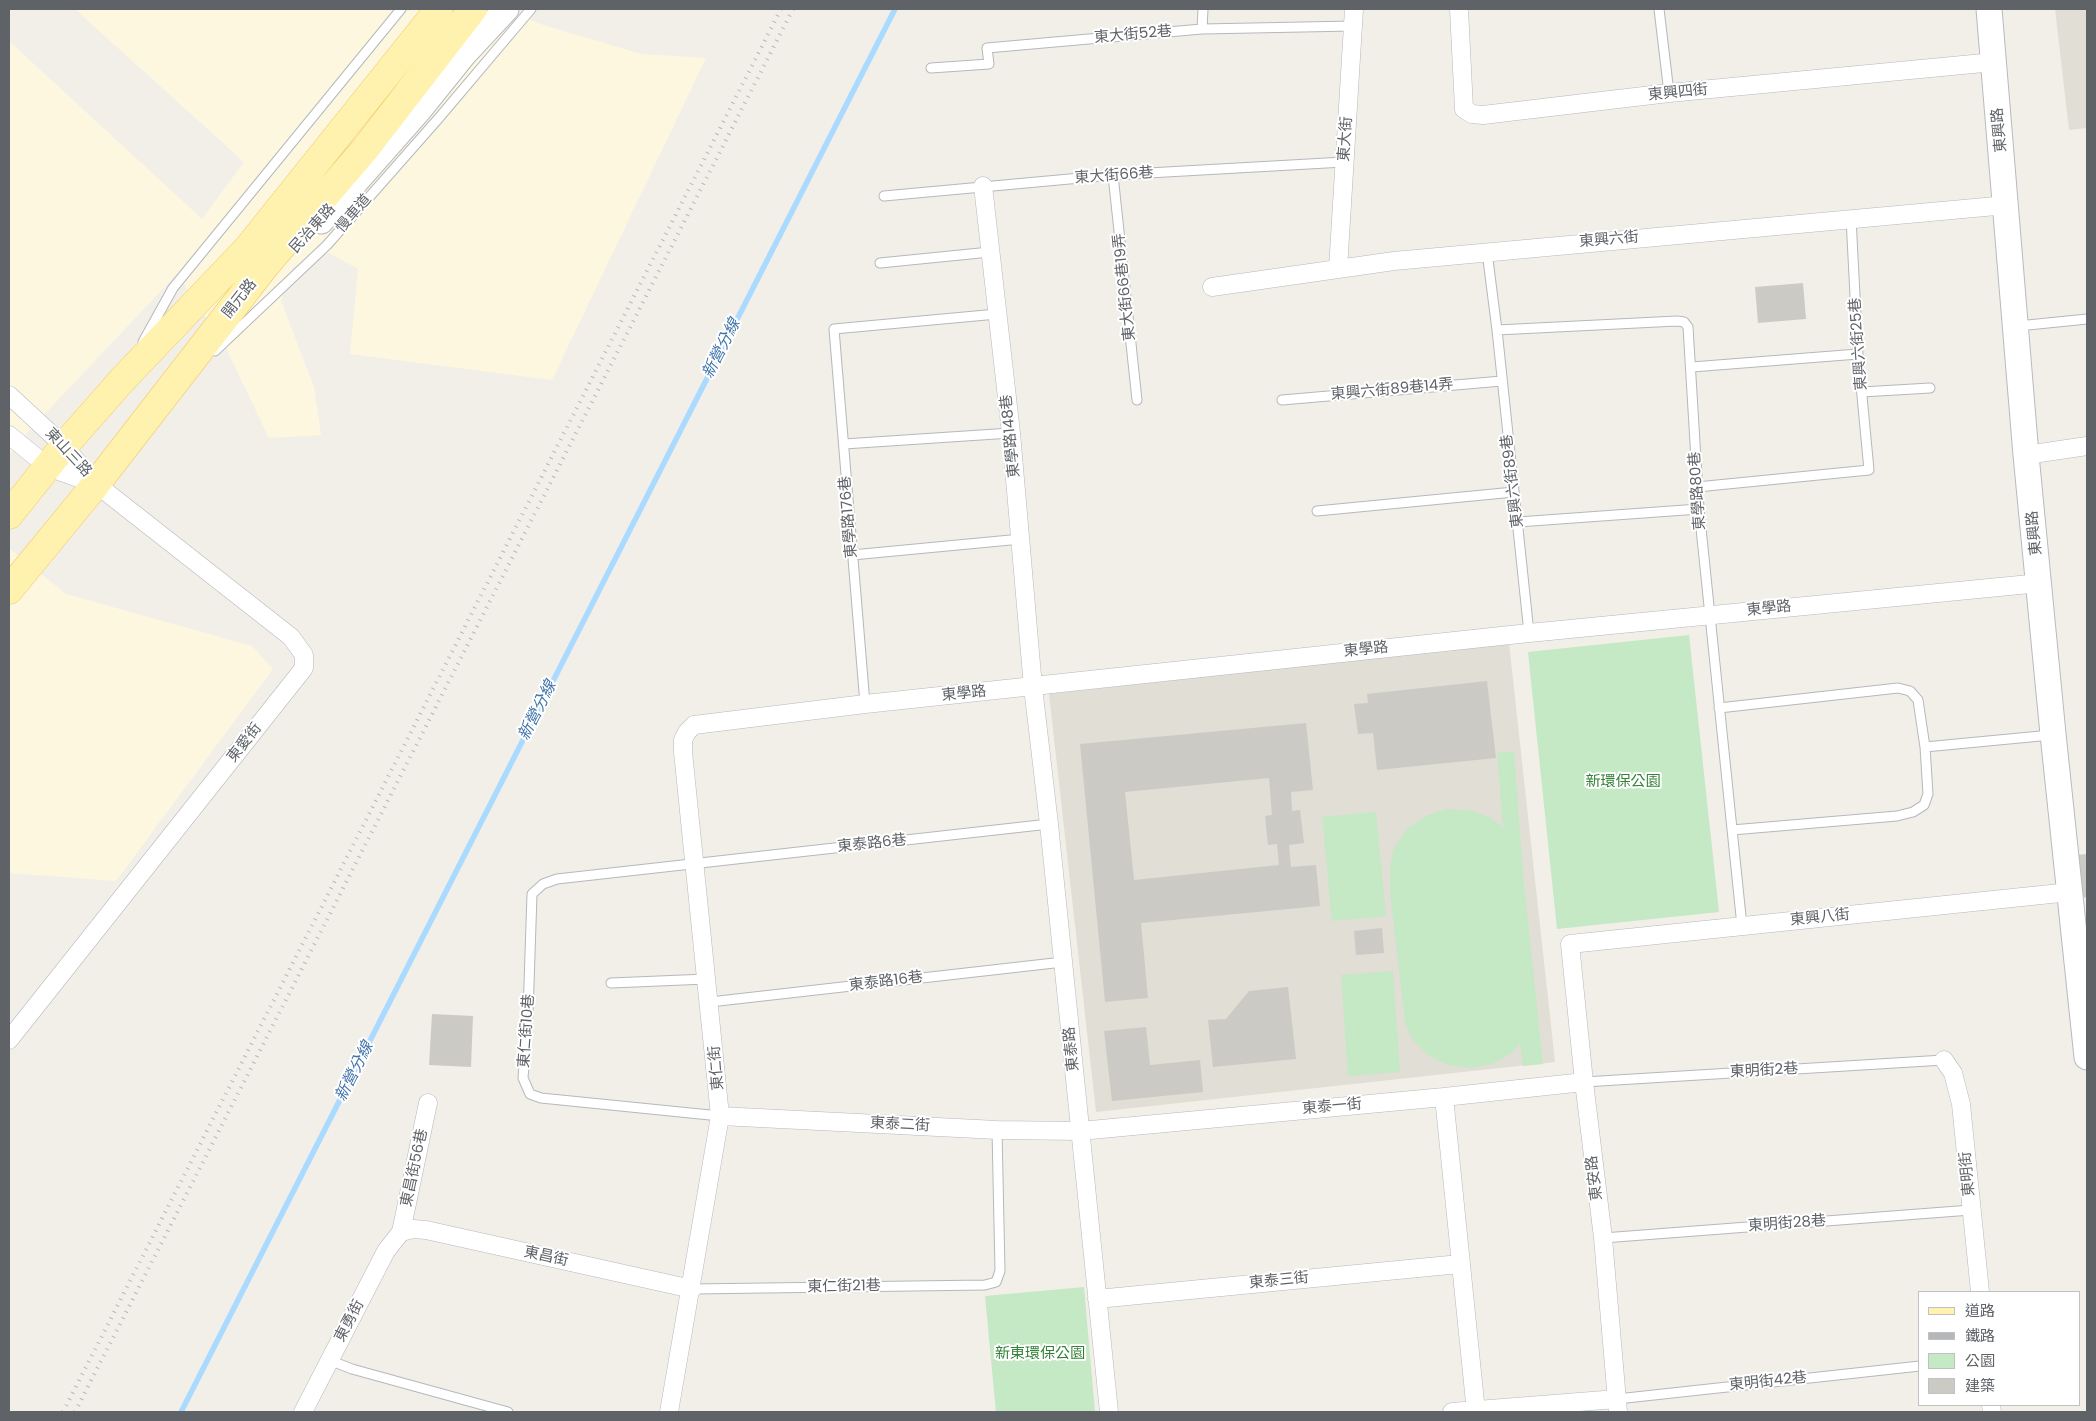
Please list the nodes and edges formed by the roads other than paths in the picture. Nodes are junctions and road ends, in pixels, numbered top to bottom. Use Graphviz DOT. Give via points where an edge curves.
graph roads {
  1 [pos="401,9"];
  2 [pos="430,9"];
  3 [pos="439,9"];
  4 [pos="473,9"];
  5 [pos="506,9"];
  6 [pos="532,9"];
  7 [pos="1203,9"];
  8 [pos="1459,9"];
  9 [pos="1659,9"];
  10 [pos="1989,9"];
  11 [pos="1353,17"];
  12 [pos="1202,29"];
  13 [pos="1994,62"];
  14 [pos="931,68"];
  15 [pos="1669,93"];
  16 [pos="1344,162"];
  17 [pos="1113,176"];
  18 [pos="983,186"];
  19 [pos="884,196"];
  20 [pos="2007,205"];
  21 [pos="1851,218"];
  22 [pos="990,252"];
  23 [pos="1487,252"];
  24 [pos="880,263"];
  25 [pos="1338,269"];
  26 [pos="1212,287"];
  27 [pos="997,314"];
  28 [pos="2087,319"];
  29 [pos="2016,326"];
  30 [pos="1498,330"];
  31 [pos="211,354"];
  32 [pos="1858,354"];
  33 [pos="204,361"];
  34 [pos="1692,366"];
  35 [pos="123,379"];
  36 [pos="1502,381"];
  37 [pos="1930,388"];
  38 [pos="1862,392"];
  39 [pos="9,395"];
  40 [pos="1138,400"];
  41 [pos="1282,400"];
  42 [pos="160,402"];
  43 [pos="1011,434"];
  44 [pos="9,435"];
  45 [pos="844,444"];
  46 [pos="64,446"];
  47 [pos="2087,446"];
  48 [pos="2026,454"];
  49 [pos="48,467"];
  50 [pos="96,484"];
  51 [pos="1697,487"];
  52 [pos="1514,492"];
  53 [pos="1699,509"];
  54 [pos="1317,511"];
  55 [pos="9,516"];
  56 [pos="1518,522"];
  57 [pos="1021,539"];
  58 [pos="852,555"];
  59 [pos="2040,583"];
  60 [pos="9,590"];
  61 [pos="1708,615"];
  62 [pos="1529,633"];
  63 [pos="1033,686"];
  64 [pos="866,704"];
  65 [pos="1719,708"];
  66 [pos="694,726"];
  67 [pos="2053,734"];
  68 [pos="1925,747"];
  69 [pos="1049,824"];
  70 [pos="1732,830"];
  71 [pos="695,863"];
  72 [pos="2070,892"];
  73 [pos="532,894"];
  74 [pos="1742,926"];
  75 [pos="1570,944"];
  76 [pos="1063,962"];
  77 [pos="707,979"];
  78 [pos="611,982"];
  79 [pos="710,1002"];
  80 [pos="2085,1017"];
  81 [pos="9,1040"];
  82 [pos="2087,1057"];
  83 [pos="1944,1060"];
  84 [pos="1584,1082"];
  85 [pos="1444,1097"];
  86 [pos="428,1103"];
  87 [pos="720,1116"];
  88 [pos="996,1130"];
  89 [pos="1080,1130"];
  90 [pos="1971,1210"];
  91 [pos="401,1232"];
  92 [pos="1603,1238"];
  93 [pos="1460,1264"];
  94 [pos="692,1288"];
  95 [pos="1980,1291"];
  96 [pos="1097,1299"];
  97 [pos="329,1360"];
  98 [pos="1918,1366"];
  99 [pos="1618,1406"];
  100 [pos="1476,1411"];
  101 [pos="303,1412"];
  102 [pos="508,1412"];
  103 [pos="670,1412"];
  104 [pos="1109,1412"];
  105 [pos="1452,1412"];
  1 -- 35 [label="lane" via="173,288"];
  2 -- 35 [label="street, 開元路"];
  3 -- 35 [label="main road, 開元路" via="247,249"];
  4 -- 42 [label="main road, 開元路" via="365,149 266,266"];
  5 -- 42 [label="street, 民治東路"];
  6 -- 31 [label="lane, 慢車道" via="327,245"];
  7 -- 12 [label="lane"];
  8 -- 15 [label="street, 東興四街" via="1464,109 1472,114"];
  9 -- 15 [label="lane"];
  10 -- 13 [label="street, 東興路"];
  11 -- 12 [label="lane, 東大街52巷"];
  11 -- 16 [label="street, 東大街"];
  12 -- 14 [label="lane, 東大街52巷" via="987,48 989,64"];
  13 -- 15 [label="street, 東興四街"];
  13 -- 20 [label="street, 東興路"];
  16 -- 17 [label="lane, 東大街66巷"];
  16 -- 25 [label="street, 東大街"];
  17 -- 18 [label="lane, 東大街66巷"];
  17 -- 40 [label="lane, 東大街66巷19弄"];
  18 -- 19 [label="lane, 東大街66巷"];
  18 -- 22 [label="street, 東學路148巷"];
  20 -- 21 [label="street, 東興六街"];
  20 -- 29 [label="street, 東興路"];
  21 -- 23 [label="street, 東興六街"];
  21 -- 32 [label="lane, 東興六街25巷"];
  22 -- 24 [label="lane"];
  22 -- 27 [label="street, 東學路148巷"];
  23 -- 25 [label="street, 東興六街" via="1394,260"];
  23 -- 30 [label="lane, 東興六街89巷"];
  25 -- 26 [label="street, 東興六街"];
  27 -- 43 [label="street, 東學路148巷"];
  27 -- 45 [label="lane, 東學路176巷" via="834,329"];
  28 -- 29 [label="lane"];
  29 -- 48 [label="street, 東興路"];
  30 -- 34 [label="lane" via="1684,322 1688,327"];
  30 -- 36 [label="lane, 東興六街89巷"];
  32 -- 34 [label="lane"];
  32 -- 38 [label="lane, 東興六街25巷"];
  33 -- 42 [label="lane"];
  34 -- 51 [label="lane, 東學路80巷"];
  35 -- 46 [label="main road, 開元路"];
  36 -- 41 [label="lane, 東興六街89巷14弄"];
  36 -- 52 [label="lane, 東興六街89巷"];
  37 -- 38 [label="lane"];
  38 -- 51 [label="lane, 東興六街25巷" via="1869,470"];
  39 -- 46 [label="street, 東山三路"];
  42 -- 50 [label="main road, 開元路"];
  43 -- 45 [label="lane"];
  43 -- 57 [label="street, 東學路148巷"];
  44 -- 49 [label="street, 東山三路"];
  45 -- 58 [label="lane, 東學路176巷"];
  46 -- 49 [label="main road, 開元路"];
  46 -- 50 [label="street, 東山三路"];
  47 -- 48 [label="street"];
  48 -- 59 [label="street, 東興路"];
  49 -- 50 [label="street, 東山三路"];
  49 -- 55 [label="main road, 開元路"];
  50 -- 60 [label="main road, 開元路"];
  50 -- 81 [label="street, 東愛街" via="291,636 304,655 304,668"];
  51 -- 53 [label="lane, 東學路80巷"];
  52 -- 54 [label="lane"];
  52 -- 56 [label="lane, 東興六街89巷"];
  53 -- 56 [label="lane"];
  53 -- 61 [label="lane, 東學路80巷"];
  56 -- 62 [label="lane, 東興六街89巷"];
  57 -- 58 [label="lane"];
  57 -- 63 [label="street, 東學路148巷"];
  58 -- 64 [label="lane, 東學路176巷"];
  59 -- 61 [label="street, 東學路"];
  59 -- 67 [label="street, 東興路"];
  61 -- 62 [label="street, 東學路"];
  61 -- 65 [label="lane, 東學路80巷"];
  62 -- 63 [label="street, 東學路"];
  63 -- 64 [label="street, 東學路"];
  63 -- 69 [label="street, 東泰路"];
  64 -- 66 [label="street, 東學路"];
  65 -- 68 [label="lane" via="1898,688 1910,691 1918,700"];
  65 -- 70 [label="lane, 東學路80巷"];
  66 -- 71 [label="street, 東仁街" via="683,740"];
  67 -- 68 [label="lane"];
  67 -- 72 [label="street, 東興路"];
  68 -- 70 [label="lane" via="1928,794 1924,805 1913,812"];
  69 -- 71 [label="lane, 東泰路6巷"];
  69 -- 76 [label="street, 東泰路"];
  70 -- 74 [label="lane, 東學路80巷"];
  71 -- 73 [label="lane, 東泰路6巷" via="557,879 543,884"];
  71 -- 77 [label="street, 東仁街"];
  72 -- 74 [label="street, 東興八街"];
  72 -- 80 [label="street, 東興路"];
  73 -- 87 [label="lane, 東仁街10巷" via="524,1078 530,1094 541,1098"];
  74 -- 75 [label="street, 東興八街"];
  75 -- 84 [label="street, 東安路"];
  76 -- 79 [label="lane, 東泰路16巷"];
  76 -- 89 [label="street, 東泰路"];
  77 -- 78 [label="lane"];
  77 -- 79 [label="street, 東仁街"];
  79 -- 87 [label="street, 東仁街"];
  80 -- 82 [label="street, 東興路"];
  83 -- 84 [label="lane, 東明街2巷"];
  83 -- 90 [label="street, 東明街" via="1953,1073 1960,1096"];
  84 -- 85 [label="street, 東泰一街"];
  84 -- 92 [label="street, 東安路"];
  85 -- 89 [label="street, 東泰一街"];
  85 -- 93 [label="street"];
  86 -- 91 [label="street, 東昌街56巷"];
  87 -- 88 [label="street, 東泰二街"];
  87 -- 94 [label="street, 東仁街"];
  88 -- 89 [label="street, 東泰二街"];
  88 -- 94 [label="lane, 東仁街21巷" via="1000,1271 996,1282 985,1285"];
  89 -- 96 [label="street, 東泰路"];
  90 -- 92 [label="lane, 東明街28巷"];
  90 -- 95 [label="street, 東明街"];
  91 -- 94 [label="street, 東昌街" via="426,1230"];
  91 -- 97 [label="street, 東勇街" via="386,1252"];
  92 -- 99 [label="street, 東安路"];
  93 -- 96 [label="street, 東泰三街"];
  93 -- 100 [label="street"];
  94 -- 103 [label="street, 東仁街"];
  96 -- 104 [label="street, 東泰路"];
  97 -- 101 [label="street, 東勇街"];
  97 -- 102 [label="lane" via="352,1370"];
  98 -- 99 [label="lane, 東明街42巷"];
  99 -- 100 [label="street"];
  100 -- 105 [label="street"];
}
